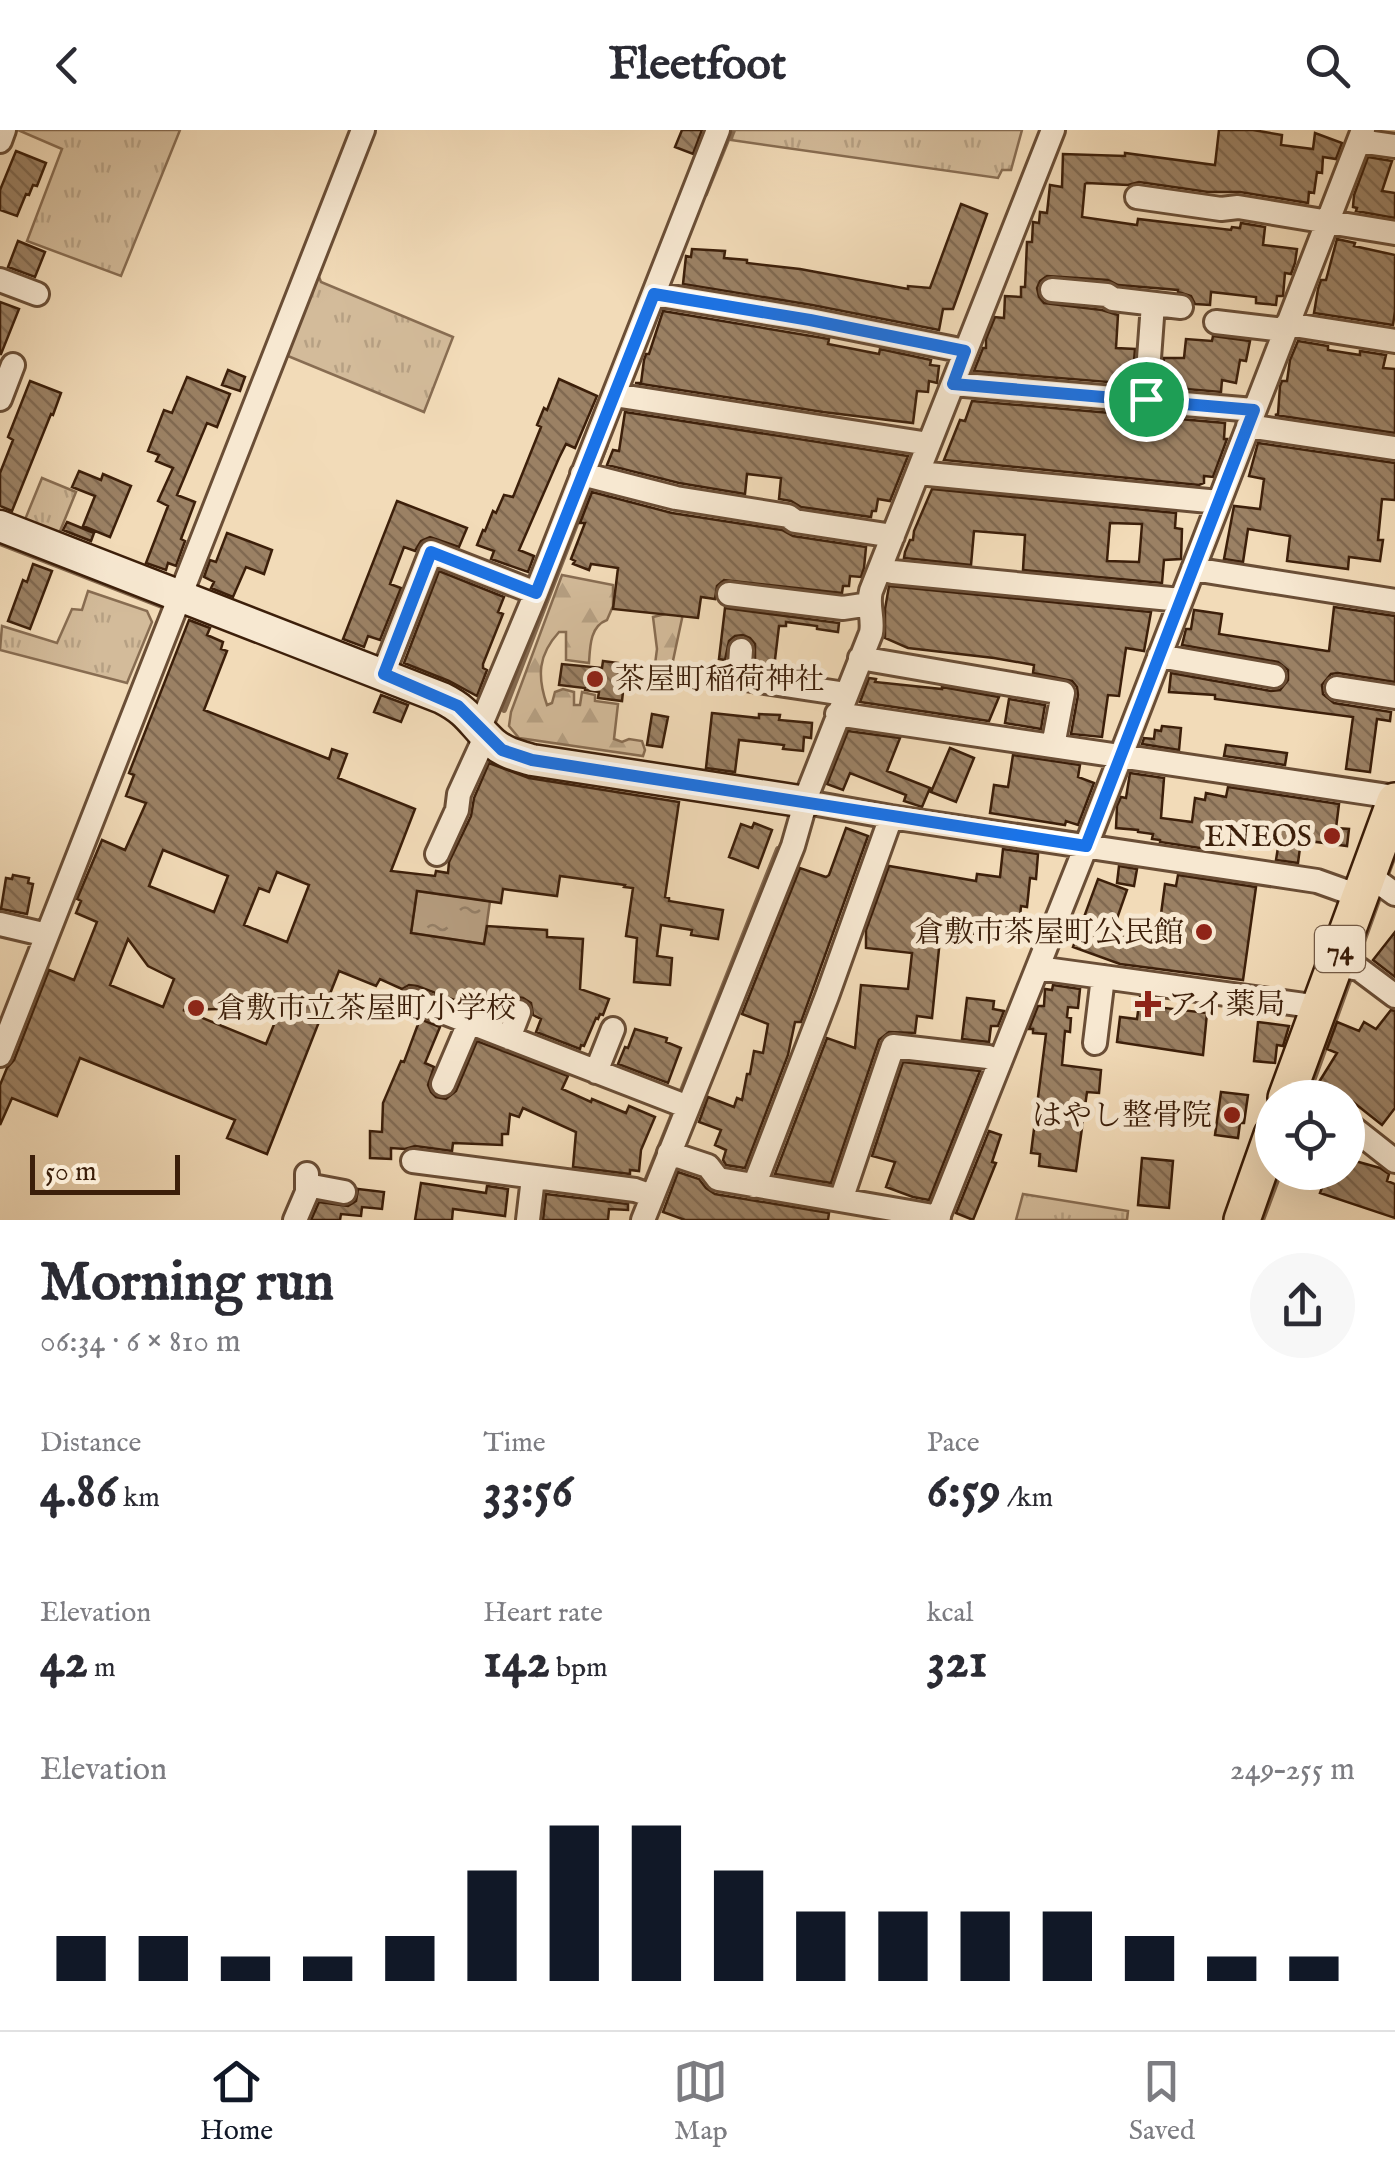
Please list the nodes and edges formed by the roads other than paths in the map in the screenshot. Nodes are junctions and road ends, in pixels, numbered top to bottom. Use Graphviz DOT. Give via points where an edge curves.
graph roads {
  1 [pos="4,130"];
  2 [pos="718,130"];
  3 [pos="1053,130"];
  4 [pos="359,131"];
  5 [pos="1370,140"];
  6 [pos="0,141"];
  7 [pos="1137,197"];
  8 [pos="1332,222"];
  9 [pos="1395,233"];
  10 [pos="0,280"];
  11 [pos="1052,290"];
  12 [pos="37,294"];
  13 [pos="654,294"];
  14 [pos="1154,304"];
  15 [pos="1180,307"];
  16 [pos="1216,322"];
  17 [pos="1291,326"];
  18 [pos="1395,341"];
  19 [pos="965,351"];
  20 [pos="13,365"];
  21 [pos="958,384"];
  22 [pos="621,397"];
  23 [pos="0,399"];
  24 [pos="1146,399"];
  25 [pos="1253,422"];
  26 [pos="929,444"];
  27 [pos="1395,448"];
  28 [pos="924,475"];
  29 [pos="589,476"];
  30 [pos="1218,502"];
  31 [pos="0,526"];
  32 [pos="893,536"];
  33 [pos="1197,569"];
  34 [pos="885,571"];
  35 [pos="536,593"];
  36 [pos="728,594"];
  37 [pos="180,597"];
  38 [pos="1181,600"];
  39 [pos="1395,601"];
  40 [pos="870,604"];
  41 [pos="741,650"];
  42 [pos="860,658"];
  43 [pos="1164,658"];
  44 [pos="384,674"];
  45 [pos="1274,676"];
  46 [pos="1337,688"];
  47 [pos="1395,697"];
  48 [pos="841,704"];
  49 [pos="483,731"];
  50 [pos="1053,746"];
  51 [pos="1125,756"];
  52 [pos="1395,799"];
  53 [pos="806,802"];
  54 [pos="892,817"];
  55 [pos="1086,846"];
  56 [pos="437,854"];
  57 [pos="1377,887"];
  58 [pos="0,924"];
  59 [pos="40,933"];
  60 [pos="1348,967"];
  61 [pos="1042,968"];
  62 [pos="1103,977"];
  63 [pos="1395,996"];
  64 [pos="412,1000"];
  65 [pos="1319,1007"];
  66 [pos="519,1012"];
  67 [pos="469,1022"];
  68 [pos="614,1029"];
  69 [pos="509,1038"];
  70 [pos="1095,1042"];
  71 [pos="0,1055"];
  72 [pos="1000,1062"];
  73 [pos="596,1072"];
  74 [pos="1302,1080"];
  75 [pos="443,1084"];
  76 [pos="680,1105"];
  77 [pos="1365,1137"];
  78 [pos="670,1153"];
  79 [pos="413,1161"];
  80 [pos="1395,1161"];
  81 [pos="533,1178"];
  82 [pos="1255,1183"];
  83 [pos="754,1186"];
  84 [pos="344,1192"];
  85 [pos="645,1193"];
  86 [pos="841,1200"];
  87 [pos="938,1218"];
  88 [pos="295,1220"];
  89 [pos="528,1220"];
  90 [pos="643,1220"];
  91 [pos="1242,1220"];
  1 -- 6 [label="street"];
  2 -- 13 [label="street"];
  3 -- 19 [label="street"];
  4 -- 37 [label="street"];
  5 -- 8 [label="street"];
  7 -- 8 [label="street"];
  8 -- 9 [label="street"];
  8 -- 17 [label="street"];
  10 -- 12 [label="street"];
  11 -- 14 [label="street"];
  13 -- 19 [label="street"];
  13 -- 22 [label="street"];
  14 -- 15 [label="street"];
  14 -- 24 [label="street"];
  16 -- 17 [label="street"];
  17 -- 18 [label="street"];
  17 -- 25 [label="street"];
  19 -- 21 [label="street"];
  20 -- 23 [label="street"];
  21 -- 24 [label="street"];
  21 -- 26 [label="street"];
  22 -- 26 [label="street"];
  22 -- 29 [label="street"];
  24 -- 25 [label="street"];
  25 -- 27 [label="street"];
  25 -- 30 [label="street"];
  26 -- 28 [label="street"];
  28 -- 30 [label="street"];
  28 -- 32 [label="street"];
  29 -- 32 [label="street"];
  29 -- 35 [label="street"];
  30 -- 33 [label="street"];
  31 -- 37 [label="street"];
  32 -- 34 [label="street"];
  33 -- 38 [label="street"];
  33 -- 39 [label="street"];
  34 -- 38 [label="street"];
  34 -- 40 [label="street"];
  35 -- 44 [label="street" via="431,552"];
  35 -- 49 [label="street"];
  36 -- 40 [label="street" via="843,608"];
  37 -- 44 [label="street"];
  37 -- 59 [label="street"];
  38 -- 43 [label="street"];
  40 -- 42 [label="street" via="873,622"];
  41 -- 48 [label="street" via="738,678"];
  42 -- 48 [label="street"];
  42 -- 50 [label="street" via="1063,693"];
  43 -- 45 [label="street"];
  43 -- 51 [label="street"];
  44 -- 49 [label="street" via="458,706"];
  46 -- 47 [label="street"];
  48 -- 50 [label="street"];
  48 -- 53 [label="street"];
  49 -- 53 [label="street" via="502,750 532,760"];
  49 -- 56 [label="street"];
  50 -- 51 [label="street"];
  51 -- 52 [label="street"];
  51 -- 55 [label="street"];
  52 -- 57 [label="main road, 74"];
  53 -- 54 [label="street"];
  53 -- 76 [label="street"];
  54 -- 55 [label="street"];
  54 -- 83 [label="street"];
  55 -- 57 [label="street"];
  55 -- 61 [label="street"];
  57 -- 60 [label="main road, 74"];
  58 -- 59 [label="street"];
  59 -- 71 [label="street"];
  60 -- 63 [label="street"];
  60 -- 65 [label="main road, 74"];
  61 -- 62 [label="street"];
  61 -- 72 [label="street"];
  62 -- 65 [label="street"];
  62 -- 70 [label="street"];
  64 -- 67 [label="street"];
  65 -- 74 [label="main road, 74"];
  66 -- 69 [label="street"];
  67 -- 69 [label="street"];
  67 -- 75 [label="street"];
  68 -- 73 [label="street"];
  69 -- 73 [label="street"];
  72 -- 86 [label="street" via="894,1046"];
  72 -- 87 [label="street"];
  73 -- 76 [label="street"];
  76 -- 78 [label="street"];
  77 -- 80 [label="street"];
  78 -- 83 [label="street" via="708,1166 718,1179"];
  78 -- 85 [label="street"];
  79 -- 81 [label="street"];
  81 -- 85 [label="street"];
  81 -- 89 [label="street"];
  82 -- 91 [label="main road"];
  83 -- 86 [label="street"];
  84 -- 88 [label="street" via="307,1180"];
  85 -- 90 [label="street"];
  86 -- 87 [label="street"];
}
